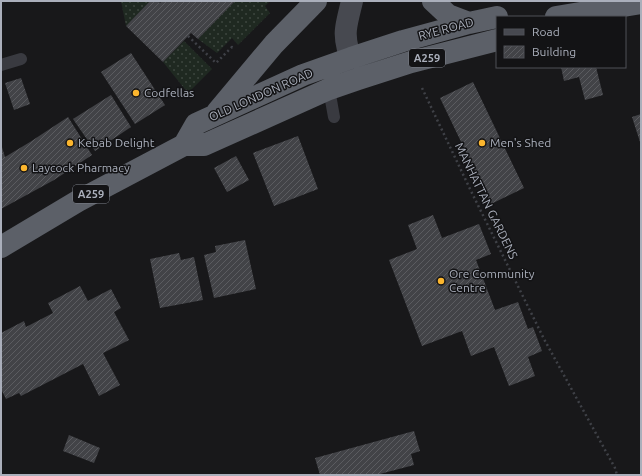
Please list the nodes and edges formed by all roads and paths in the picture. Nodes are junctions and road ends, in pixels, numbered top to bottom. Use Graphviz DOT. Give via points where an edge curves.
graph roads {
  1 [pos="316,1"];
  2 [pos="352,1"];
  3 [pos="433,1"];
  4 [pos="641,3"];
  5 [pos="562,16"];
  6 [pos="496,17"];
  7 [pos="469,23"];
  8 [pos="188,36"];
  9 [pos="496,40"];
  10 [pos="232,47"];
  11 [pos="350,58"];
  12 [pos="21,59"];
  13 [pos="1,65"];
  14 [pos="322,68"];
  15 [pos="358,79"];
  16 [pos="419,82"];
  17 [pos="330,90"];
  18 [pos="214,116"];
  19 [pos="334,117"];
  20 [pos="184,146"];
  21 [pos="1,247"];
  22 [pos="617,475"];
  1 -- 18 [label="highway" via="274,44"];
  2 -- 11 [label="main road" via="346,30"];
  3 -- 7 [label="highway" via="448,15"];
  4 -- 5 [label="highway"];
  6 -- 7 [label="highway, RYE ROAD / A259"];
  7 -- 11 [label="highway, RYE ROAD / A259"];
  8 -- 10 [label="path" via="216,63"];
  9 -- 15 [label="highway, OLD LONDON ROAD / A259" via="411,62"];
  11 -- 14 [label="highway, OLD LONDON ROAD / A259"];
  11 -- 15 [label="main road"];
  12 -- 13 [label="lane"];
  14 -- 17 [label="lane"];
  14 -- 18 [label="highway, OLD LONDON ROAD / A259"];
  15 -- 17 [label="highway, OLD LONDON ROAD / A259"];
  16 -- 22 [label="path, MANHATTAN GARDENS" via="544,338"];
  17 -- 19 [label="lane"];
  17 -- 20 [label="highway, OLD LONDON ROAD / A259" via="204,145"];
  18 -- 20 [label="highway, OLD LONDON ROAD / A259" via="196,124"];
  20 -- 21 [label="highway, OLD LONDON ROAD / A259" via="78,201"];
}
